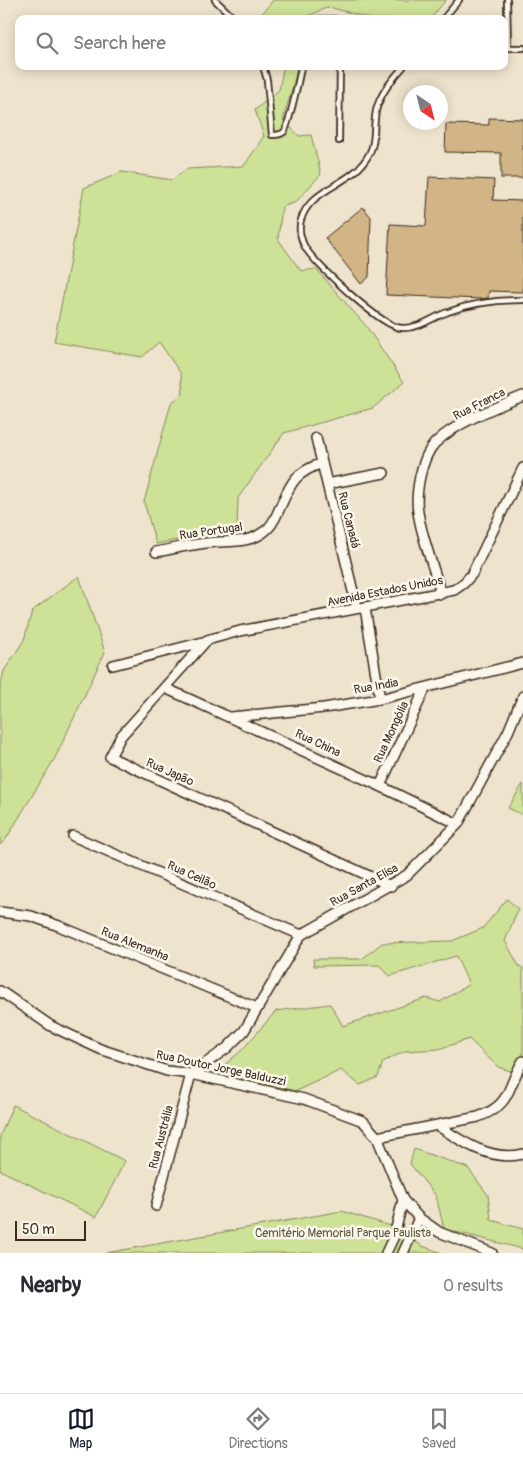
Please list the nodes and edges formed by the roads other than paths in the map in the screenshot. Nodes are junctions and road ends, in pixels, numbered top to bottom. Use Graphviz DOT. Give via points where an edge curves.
graph roads {
  1 [pos="215,0"];
  2 [pos="458,0"];
  3 [pos="507,0"];
  4 [pos="231,15"];
  5 [pos="446,15"];
  6 [pos="507,15"];
  7 [pos="508,48"];
  8 [pos="523,48"];
  9 [pos="264,70"];
  10 [pos="300,70"];
  11 [pos="340,70"];
  12 [pos="401,70"];
  13 [pos="339,141"];
  14 [pos="523,300"];
  15 [pos="523,396"];
  16 [pos="316,438"];
  17 [pos="322,463"];
  18 [pos="523,468"];
  19 [pos="384,473"];
  20 [pos="328,484"];
  21 [pos="156,552"];
  22 [pos="441,594"];
  23 [pos="361,608"];
  24 [pos="207,640"];
  25 [pos="523,663"];
  26 [pos="113,665"];
  27 [pos="166,688"];
  28 [pos="425,689"];
  29 [pos="523,696"];
  30 [pos="380,699"];
  31 [pos="231,717"];
  32 [pos="380,786"];
  33 [pos="458,824"];
  34 [pos="74,836"];
  35 [pos="391,886"];
  36 [pos="0,912"];
  37 [pos="301,935"];
  38 [pos="0,991"];
  39 [pos="257,1008"];
  40 [pos="523,1061"];
  41 [pos="191,1074"];
  42 [pos="437,1125"];
  43 [pos="377,1137"];
  44 [pos="523,1154"];
  45 [pos="402,1200"];
  46 [pos="156,1206"];
  47 [pos="419,1218"];
  48 [pos="386,1253"];
  49 [pos="403,1253"];
  50 [pos="492,1253"];
  1 -- 4 [label="lane"];
  2 -- 5 [label="lane"];
  3 -- 6 [label="lane"];
  7 -- 8 [label="lane"];
  9 -- 10 [label="lane" via="271,113 270,132 277,136 284,132 289,122"];
  11 -- 13 [label="lane"];
  12 -- 14 [label="lane" via="386,88 376,112 375,138 364,164 306,208 300,221 306,248 334,280 374,313 400,328 412,328 473,304"];
  15 -- 22 [label="street, Rua Franca" via="484,413 447,435 435,443 429,453 416,496 418,515"];
  16 -- 17 [label="street, Rua Canadá"];
  17 -- 20 [label="street, Rua Canadá"];
  17 -- 21 [label="street, Rua Portugal" via="297,475 274,520 259,536 237,542 205,543"];
  18 -- 22 [label="street, Avenida Estados Unidos" via="472,574 454,590"];
  19 -- 20 [label="street"];
  20 -- 23 [label="street, Rua Canadá"];
  22 -- 23 [label="street, Avenida Estados Unidos"];
  23 -- 24 [label="street, Avenida Estados Unidos"];
  23 -- 30 [label="street, Rua Canadá"];
  24 -- 26 [label="street"];
  24 -- 27 [label="street, Rua Japão"];
  25 -- 28 [label="street, Rua India"];
  27 -- 31 [label="street, Rua China"];
  27 -- 35 [label="street, Rua Japão" via="121,736 110,756"];
  28 -- 30 [label="street, Rua India"];
  28 -- 32 [label="street, Rua Mongólia"];
  29 -- 33 [label="street, Rua Santa Elisa" via="508,732"];
  30 -- 31 [label="street, Rua India"];
  31 -- 32 [label="street, Rua China"];
  32 -- 33 [label="street, Rua China"];
  33 -- 35 [label="street, Rua Santa Elisa" via="422,862"];
  34 -- 37 [label="street, Rua Ceilão"];
  35 -- 37 [label="street, Rua Santa Elisa"];
  36 -- 39 [label="street, Rua Alemanha" via="31,916 59,926"];
  37 -- 39 [label="street"];
  38 -- 41 [label="street, Rua Doutor Jorge Balduzzi" via="51,1026 100,1049 167,1071"];
  39 -- 41 [label="street" via="244,1031 227,1048"];
  40 -- 42 [label="street" via="500,1106 478,1117"];
  41 -- 43 [label="street, Rua Doutor Jorge Balduzzi" via="304,1099 363,1121"];
  41 -- 46 [label="street, Rua Austrália"];
  42 -- 43 [label="street"];
  42 -- 44 [label="street" via="490,1153 508,1157"];
  43 -- 45 [label="street, Rua Doutor Jorge Balduzzi"];
  45 -- 47 [label="street"];
  45 -- 48 [label="street" via="396,1231"];
  47 -- 49 [label="street"];
  47 -- 50 [label="street" via="439,1232"];
}
